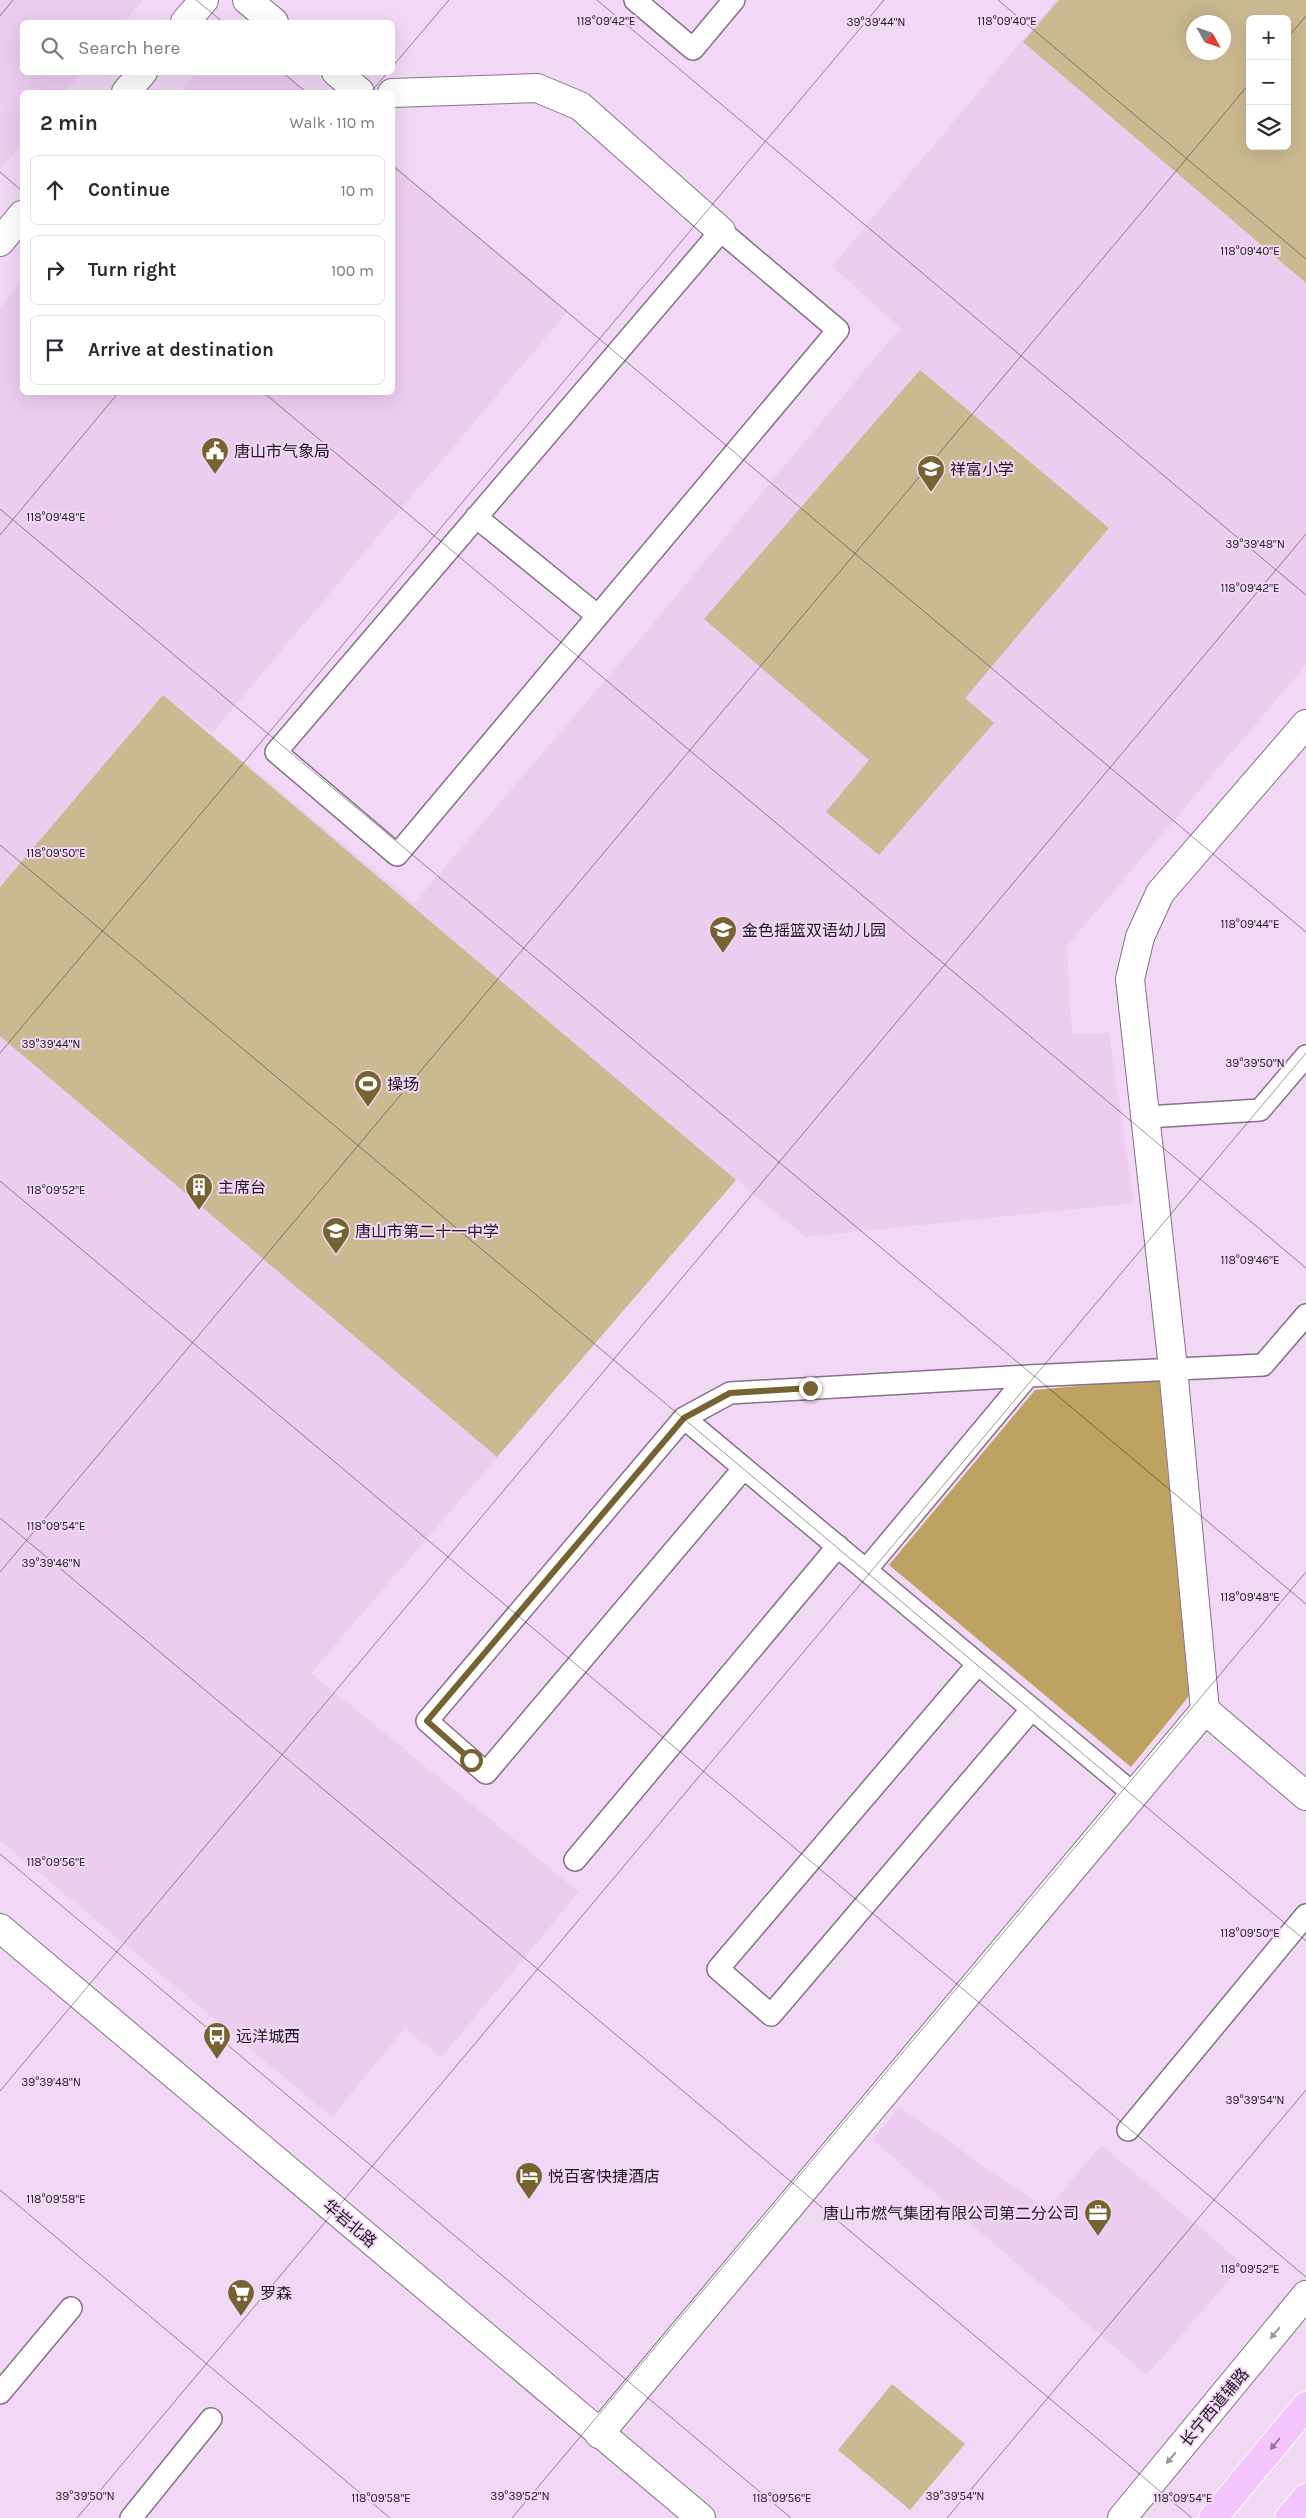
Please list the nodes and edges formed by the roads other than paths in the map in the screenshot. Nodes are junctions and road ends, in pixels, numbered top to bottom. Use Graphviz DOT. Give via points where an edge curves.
graph roads {
  1 [pos="246,0"];
  2 [pos="635,0"];
  3 [pos="734,0"];
  4 [pos="271,20"];
  5 [pos="140,75"];
  6 [pos="340,75"];
  7 [pos="128,90"];
  8 [pos="358,90"];
  9 [pos="395,93"];
  10 [pos="20,217"];
  11 [pos="721,231"];
  12 [pos="0,242"];
  13 [pos="476,517"];
  14 [pos="598,616"];
  15 [pos="1306,724"];
  16 [pos="1306,1056"];
  17 [pos="1147,1117"];
  18 [pos="1306,1315"];
  19 [pos="1173,1368"];
  20 [pos="1028,1376"];
  21 [pos="684,1418"];
  22 [pos="744,1468"];
  23 [pos="838,1546"];
  24 [pos="866,1570"];
  25 [pos="978,1664"];
  26 [pos="1032,1709"];
  27 [pos="1205,1710"];
  28 [pos="1135,1795"];
  29 [pos="1306,1796"];
  30 [pos="574,1860"];
  31 [pos="1306,1915"];
  32 [pos="0,1929"];
  33 [pos="1128,2130"];
  34 [pos="1306,2295"];
  35 [pos="71,2308"];
  36 [pos="0,2393"];
  37 [pos="1306,2406"];
  38 [pos="211,2419"];
  39 [pos="599,2434"];
  40 [pos="1306,2498"];
  41 [pos="131,2518"];
  42 [pos="701,2518"];
  43 [pos="1122,2518"];
  44 [pos="1213,2518"];
  45 [pos="1289,2518"];
  1 -- 4 [label="street"];
  2 -- 3 [label="lane" via="693,49"];
  5 -- 7 [label="street"];
  6 -- 8 [label="street"];
  9 -- 11 [label="street" via="537,88 580,106"];
  10 -- 12 [label="street"];
  11 -- 13 [label="lane"];
  11 -- 14 [label="lane" via="838,330"];
  13 -- 14 [label="lane"];
  13 -- 14 [label="lane" via="276,752 397,855"];
  15 -- 17 [label="street" via="1160,893 1140,937 1130,978"];
  16 -- 17 [label="lane" via="1260,1110"];
  17 -- 19 [label="street"];
  18 -- 19 [label="lane" via="1263,1365"];
  19 -- 20 [label="lane"];
  19 -- 27 [label="street"];
  20 -- 21 [label="lane" via="730,1393"];
  20 -- 24 [label="lane"];
  21 -- 22 [label="lane"];
  21 -- 22 [label="lane" via="427,1721 486,1773"];
  22 -- 23 [label="lane"];
  23 -- 24 [label="lane"];
  23 -- 30 [label="lane"];
  24 -- 25 [label="lane"];
  25 -- 26 [label="lane"];
  25 -- 26 [label="lane" via="718,1969 771,2015"];
  26 -- 28 [label="lane"];
  27 -- 28 [label="street"];
  27 -- 29 [label="street"];
  28 -- 39 [label="street"];
  31 -- 33 [label="lane"];
  32 -- 39 [label="street, 华岩北路"];
  34 -- 43 [label="street, 长宁西道辅路, one-way"];
  35 -- 36 [label="lane"];
  37 -- 44 [label="main road, one-way"];
  38 -- 41 [label="lane"];
  39 -- 42 [label="street, 华岩北路"];
  40 -- 45 [label="main road"];
}
